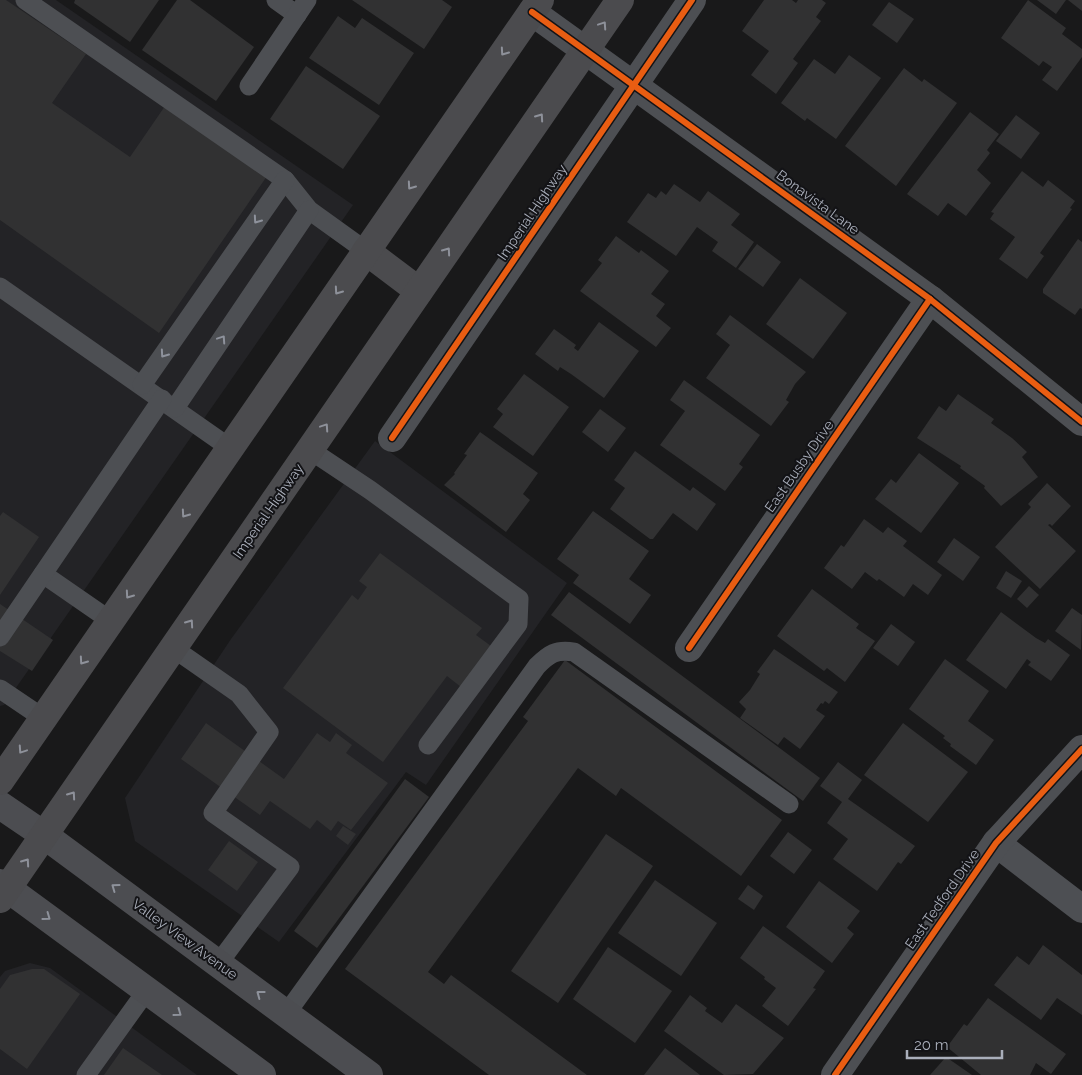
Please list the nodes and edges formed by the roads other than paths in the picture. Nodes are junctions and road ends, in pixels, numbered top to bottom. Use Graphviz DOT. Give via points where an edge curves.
graph roads {
  1 [pos="25,0"];
  2 [pos="276,0"];
  3 [pos="620,0"];
  4 [pos="692,0"];
  5 [pos="536,6"];
  6 [pos="302,7"];
  7 [pos="586,51"];
  8 [pos="634,84"];
  9 [pos="249,86"];
  10 [pos="285,180"];
  11 [pos="309,210"];
  12 [pos="366,251"];
  13 [pos="419,291"];
  14 [pos="3,296"];
  15 [pos="930,299"];
  16 [pos="142,385"];
  17 [pos="169,404"];
  18 [pos="1082,422"];
  19 [pos="392,438"];
  20 [pos="230,448"];
  21 [pos="310,450"];
  22 [pos="43,574"];
  23 [pos="111,621"];
  24 [pos="0,637"];
  25 [pos="173,648"];
  26 [pos="689,648"];
  27 [pos="0,689"];
  28 [pos="43,718"];
  29 [pos="428,745"];
  30 [pos="1082,749"];
  31 [pos="0,781"];
  32 [pos="789,804"];
  33 [pos="0,805"];
  34 [pos="44,835"];
  35 [pos="996,842"];
  36 [pos="2,890"];
  37 [pos="1082,909"];
  38 [pos="218,964"];
  39 [pos="147,990"];
  40 [pos="286,1014"];
  41 [pos="86,1075"];
  42 [pos="262,1075"];
  43 [pos="369,1075"];
  44 [pos="835,1075"];
  1 -- 10 [label="lane"];
  2 -- 6 [label="lane"];
  7 -- 3 [label="main road, Imperial Highway, one-way"];
  4 -- 8 [label="street, Imperial Highway"];
  5 -- 7 [label="street, Bonavista Lane"];
  5 -- 12 [label="main road, one-way"];
  6 -- 9 [label="lane"];
  7 -- 8 [label="street, Bonavista Lane"];
  13 -- 7 [label="main road, Imperial Highway, one-way"];
  8 -- 15 [label="street, Bonavista Lane"];
  8 -- 19 [label="street, Imperial Highway"];
  10 -- 11 [label="lane"];
  10 -- 16 [label="lane, one-way"];
  11 -- 12 [label="lane"];
  17 -- 11 [label="lane, one-way"];
  12 -- 13 [label="main road"];
  12 -- 20 [label="main road, one-way"];
  21 -- 13 [label="main road, Imperial Highway, one-way"];
  14 -- 16 [label="lane"];
  15 -- 18 [label="street, Bonavista Lane"];
  15 -- 26 [label="street, East Busby Drive"];
  16 -- 17 [label="lane"];
  17 -- 20 [label="lane"];
  17 -- 22 [label="lane"];
  20 -- 23 [label="main road, one-way"];
  25 -- 21 [label="main road, Imperial Highway, one-way"];
  21 -- 29 [label="lane" via="519,599 518,624"];
  22 -- 23 [label="lane"];
  22 -- 24 [label="lane"];
  23 -- 28 [label="main road, one-way"];
  34 -- 25 [label="main road, Imperial Highway, one-way"];
  25 -- 38 [label="lane" via="239,694 269,732 213,813 290,867"];
  27 -- 28 [label="lane"];
  28 -- 31 [label="main road, one-way"];
  30 -- 35 [label="street, East Tedford Drive"];
  32 -- 40 [label="lane" via="574,652 551,652 537,666"];
  33 -- 34 [label="main road, Valley View Avenue"];
  36 -- 34 [label="main road, Imperial Highway, one-way"];
  38 -- 34 [label="main road, Valley View Avenue, one-way"];
  35 -- 37 [label="street"];
  35 -- 44 [label="street, East Tedford Drive"];
  36 -- 39 [label="main road, one-way"];
  40 -- 38 [label="main road, Valley View Avenue, one-way"];
  39 -- 41 [label="lane"];
  39 -- 42 [label="main road, one-way"];
  40 -- 43 [label="main road, Valley View Avenue"];
}
